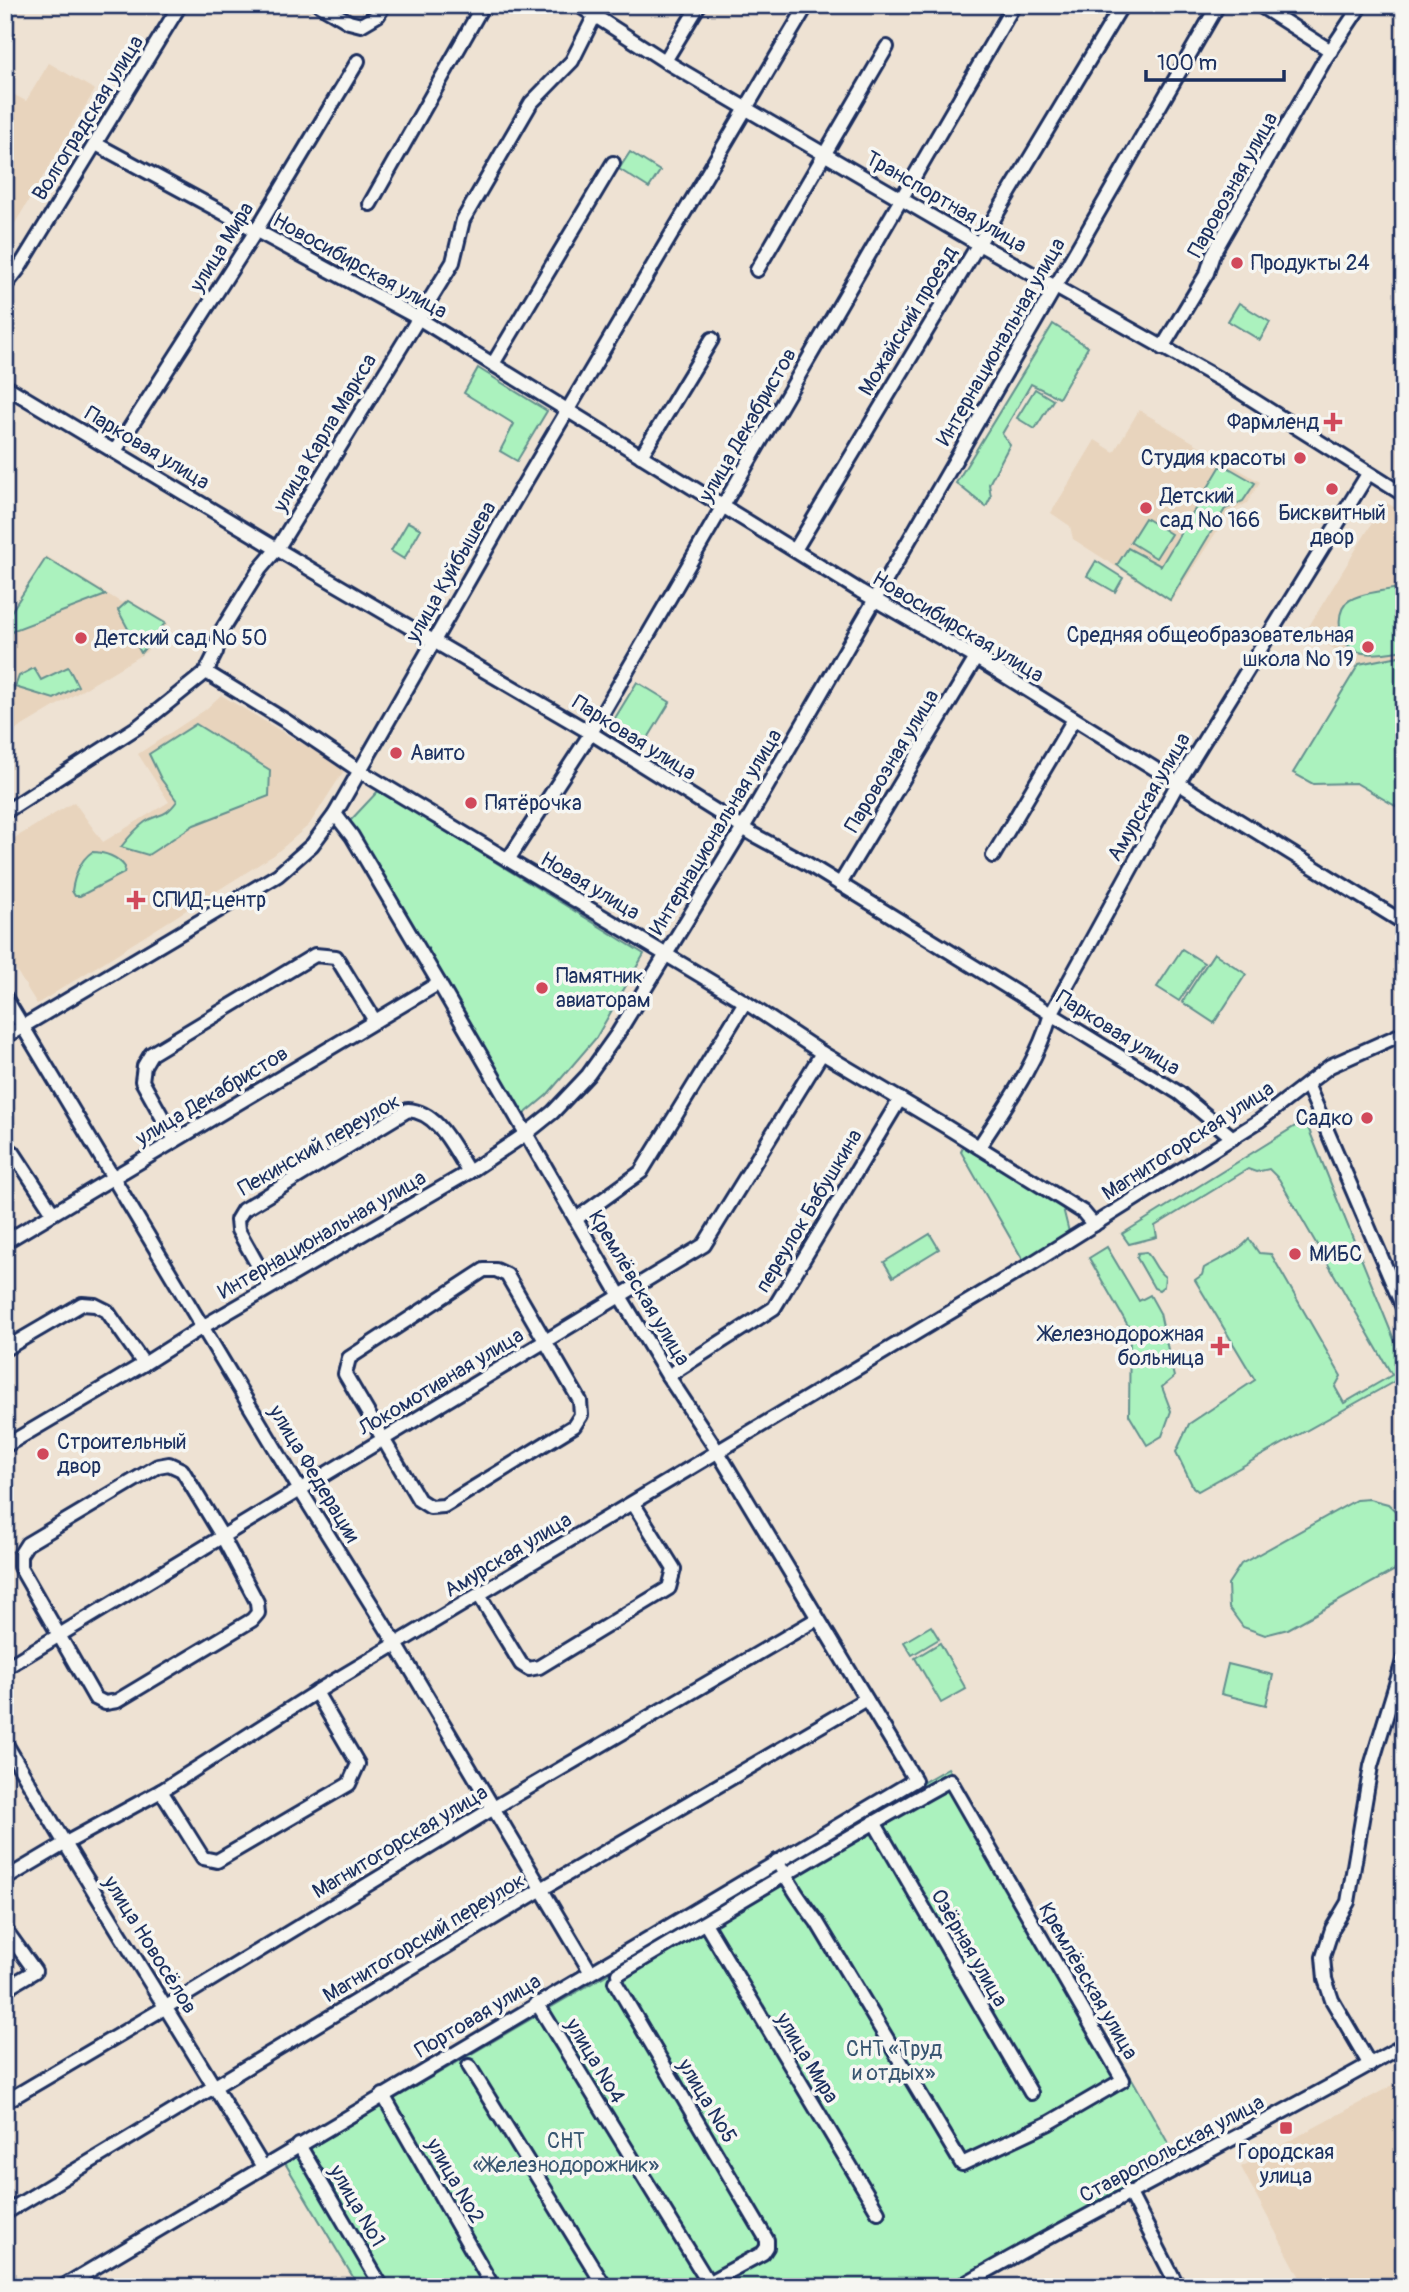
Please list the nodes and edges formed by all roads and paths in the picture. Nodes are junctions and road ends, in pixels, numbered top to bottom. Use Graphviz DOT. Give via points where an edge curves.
graph roads {
  1 [pos="180,5"];
  2 [pos="320,5"];
  3 [pos="384,5"];
  4 [pos="482,5"];
  5 [pos="578,5"];
  6 [pos="699,5"];
  7 [pos="807,5"];
  8 [pos="1014,5"];
  9 [pos="1122,5"];
  10 [pos="1218,5"];
  11 [pos="1259,5"];
  12 [pos="1361,5"];
  13 [pos="597,10"];
  14 [pos="887,47"];
  15 [pos="1331,51"];
  16 [pos="358,61"];
  17 [pos="665,61"];
  18 [pos="746,108"];
  19 [pos="96,144"];
  20 [pos="825,154"];
  21 [pos="613,163"];
  22 [pos="901,198"];
  23 [pos="370,204"];
  24 [pos="256,231"];
  25 [pos="977,243"];
  26 [pos="757,270"];
  27 [pos="5,286"];
  28 [pos="1056,288"];
  29 [pos="418,318"];
  30 [pos="712,339"];
  31 [pos="1162,348"];
  32 [pos="493,364"];
  33 [pos="5,386"];
  34 [pos="568,411"];
  35 [pos="115,451"];
  36 [pos="641,456"];
  37 [pos="1368,474"];
  38 [pos="1404,495"];
  39 [pos="723,508"];
  40 [pos="277,549"];
  41 [pos="794,551"];
  42 [pos="875,599"];
  43 [pos="433,641"];
  44 [pos="976,658"];
  45 [pos="206,672"];
  46 [pos="1074,719"];
  47 [pos="591,733"];
  48 [pos="360,771"];
  49 [pos="1178,783"];
  50 [pos="5,812"];
  51 [pos="335,814"];
  52 [pos="743,828"];
  53 [pos="993,856"];
  54 [pos="509,860"];
  55 [pos="840,884"];
  56 [pos="1404,923"];
  57 [pos="666,954"];
  58 [pos="439,983"];
  59 [pos="5,997"];
  60 [pos="745,1002"];
  61 [pos="1051,1014"];
  62 [pos="375,1021"];
  63 [pos="23,1027"];
  64 [pos="1404,1033"];
  65 [pos="5,1037"];
  66 [pos="822,1053"];
  67 [pos="1307,1084"];
  68 [pos="900,1099"];
  69 [pos="527,1133"];
  70 [pos="1233,1138"];
  71 [pos="175,1140"];
  72 [pos="5,1147"];
  73 [pos="979,1147"];
  74 [pos="468,1172"];
  75 [pos="113,1177"];
  76 [pos="53,1213"];
  77 [pos="576,1219"];
  78 [pos="1094,1225"];
  79 [pos="5,1242"];
  80 [pos="1031,1264"];
  81 [pos="270,1287"];
  82 [pos="620,1296"];
  83 [pos="1404,1310"];
  84 [pos="204,1326"];
  85 [pos="546,1340"];
  86 [pos="5,1349"];
  87 [pos="144,1364"];
  88 [pos="668,1376"];
  89 [pos="383,1440"];
  90 [pos="5,1446"];
  91 [pos="718,1452"];
  92 [pos="300,1490"];
  93 [pos="632,1503"];
  94 [pos="222,1536"];
  95 [pos="479,1595"];
  96 [pos="817,1619"];
  97 [pos="58,1636"];
  98 [pos="396,1644"];
  99 [pos="1404,1658"];
  100 [pos="5,1668"];
  101 [pos="316,1692"];
  102 [pos="866,1699"];
  103 [pos="5,1742"];
  104 [pos="915,1780"];
  105 [pos="161,1791"];
  106 [pos="492,1809"];
  107 [pos="874,1822"];
  108 [pos="64,1844"];
  109 [pos="777,1861"];
  110 [pos="785,1875"];
  111 [pos="5,1879"];
  112 [pos="540,1890"];
  113 [pos="705,1923"];
  114 [pos="5,1928"];
  115 [pos="590,1971"];
  116 [pos="5,1989"];
  117 [pos="537,2003"];
  118 [pos="166,2007"];
  119 [pos="1404,2045"];
  120 [pos="1370,2065"];
  121 [pos="469,2066"];
  122 [pos="215,2087"];
  123 [pos="1031,2093"];
  124 [pos="383,2095"];
  125 [pos="5,2102"];
  126 [pos="299,2145"];
  127 [pos="262,2167"];
  128 [pos="1129,2192"];
  129 [pos="877,2212"];
  130 [pos="5,2213"];
  131 [pos="978,2282"];
  132 [pos="704,2285"];
  133 [pos="62,2287"];
  134 [pos="382,2287"];
  135 [pos="493,2287"];
  136 [pos="605,2287"];
  137 [pos="959,2287"];
  138 [pos="1178,2287"];
  1 -- 19 [label="street, Волгоградская улица"];
  2 -- 3 [label="street" via="361,25 378,15"];
  4 -- 23 [label="street"];
  5 -- 13 [label="street, Транспортная улица"];
  6 -- 17 [label="street"];
  7 -- 18 [label="street, улица Куйбышева"];
  8 -- 22 [label="street, улица Декабристов"];
  9 -- 25 [label="street, Можайский проезд"];
  10 -- 28 [label="street, Интернациональная улица"];
  11 -- 15 [label="street"];
  12 -- 15 [label="street, Паровозная улица"];
  13 -- 17 [label="street, Транспортная улица"];
  13 -- 29 [label="street, улица Карла Маркса" via="572,61 531,103 483,184 463,220 453,262"];
  14 -- 20 [label="street"];
  15 -- 31 [label="street, Паровозная улица"];
  16 -- 24 [label="street, улица Мира"];
  17 -- 18 [label="street, Транспортная улица"];
  18 -- 20 [label="street, Транспортная улица"];
  18 -- 34 [label="street, улица Куйбышева"];
  19 -- 24 [label="street, Новосибирская улица"];
  19 -- 27 [label="street, Волгоградская улица"];
  20 -- 22 [label="street, Транспортная улица"];
  20 -- 26 [label="street"];
  21 -- 32 [label="street"];
  22 -- 25 [label="street, Транспортная улица"];
  22 -- 39 [label="street, улица Декабристов"];
  24 -- 29 [label="street, Новосибирская улица"];
  24 -- 35 [label="street, улица Мира"];
  25 -- 28 [label="street, Транспортная улица"];
  25 -- 41 [label="street, Можайский проезд"];
  28 -- 31 [label="street, Транспортная улица"];
  28 -- 42 [label="street, Интернациональная улица"];
  29 -- 32 [label="street, Новосибирская улица"];
  29 -- 40 [label="street, улица Карла Маркса"];
  30 -- 36 [label="street"];
  31 -- 37 [label="street, Транспортная улица"];
  32 -- 34 [label="street, Новосибирская улица"];
  33 -- 35 [label="street, Парковая улица"];
  34 -- 36 [label="street, Новосибирская улица"];
  34 -- 43 [label="street, улица Куйбышева"];
  35 -- 40 [label="street, Парковая улица"];
  36 -- 39 [label="street, Новосибирская улица"];
  37 -- 38 [label="street, Транспортная улица"];
  37 -- 49 [label="street, Амурская улица"];
  39 -- 41 [label="street, Новосибирская улица"];
  39 -- 47 [label="street, улица Декабристов"];
  40 -- 43 [label="street, Парковая улица"];
  40 -- 45 [label="street, улица Карла Маркса" via="220,633"];
  41 -- 42 [label="street, Новосибирская улица"];
  42 -- 44 [label="street, Новосибирская улица"];
  42 -- 52 [label="street, Интернациональная улица"];
  43 -- 47 [label="street, Парковая улица"];
  43 -- 48 [label="street, улица Куйбышева"];
  44 -- 46 [label="street, Новосибирская улица"];
  44 -- 55 [label="street, Паровозная улица"];
  45 -- 48 [label="street, Новая улица"];
  45 -- 50 [label="street, улица Карла Маркса" via="139,726"];
  46 -- 49 [label="street, Новосибирская улица"];
  46 -- 53 [label="street"];
  47 -- 52 [label="street, Парковая улица"];
  47 -- 54 [label="street, улица Декабристов"];
  48 -- 51 [label="street, улица Куйбышева"];
  48 -- 54 [label="street, Новая улица"];
  49 -- 56 [label="street, Новосибирская улица"];
  49 -- 61 [label="street, Амурская улица"];
  51 -- 58 [label="street, Кремлёвская улица"];
  51 -- 63 [label="street, улица Куйбышева" via="312,845 278,876"];
  52 -- 55 [label="street, Парковая улица"];
  52 -- 57 [label="street, Интернациональная улица"];
  54 -- 57 [label="street, Новая улица"];
  55 -- 61 [label="street, Парковая улица"];
  57 -- 60 [label="street, Новая улица"];
  57 -- 69 [label="street, Интернациональная улица" via="588,1075"];
  58 -- 62 [label="street, улица Декабристов"];
  58 -- 69 [label="street, Кремлёвская улица"];
  59 -- 63 [label="street, улица Федерации"];
  60 -- 66 [label="street, Новая улица"];
  60 -- 77 [label="street" via="641,1172"];
  61 -- 70 [label="street, Парковая улица" via="1179,1093"];
  61 -- 73 [label="street, Амурская улица" via="1044,1040"];
  62 -- 71 [label="street, улица Декабристов"];
  62 -- 71 [label="street" via="336,957 315,955 151,1054 142,1081"];
  63 -- 65 [label="street, улица Куйбышева"];
  63 -- 75 [label="street, улица Федерации"];
  64 -- 67 [label="street, Магнитогорская улица" via="1346,1057"];
  66 -- 68 [label="street, Новая улица"];
  66 -- 82 [label="street, Локомотивная улица" via="704,1245"];
  67 -- 70 [label="street, Магнитогорская улица"];
  67 -- 83 [label="street"];
  68 -- 73 [label="street, Новая улица"];
  68 -- 88 [label="street, переулок Бабушкина" via="774,1308"];
  69 -- 74 [label="street, Интернациональная улица"];
  69 -- 77 [label="street, Кремлёвская улица"];
  70 -- 78 [label="street, Магнитогорская улица"];
  71 -- 75 [label="street, улица Декабристов"];
  72 -- 76 [label="street" via="13,1152"];
  73 -- 78 [label="street, Новая улица" via="1083,1212"];
  74 -- 81 [label="street, Интернациональная улица"];
  74 -- 81 [label="street, Пекинский переулок" via="433,1119 408,1110 243,1210 238,1230"];
  75 -- 76 [label="street, улица Декабристов"];
  75 -- 84 [label="street, улица Федерации"];
  76 -- 79 [label="street, улица Декабристов"];
  77 -- 82 [label="street, Кремлёвская улица"];
  78 -- 80 [label="street, Магнитогорская улица"];
  80 -- 91 [label="street, Амурская улица"];
  81 -- 84 [label="street, Интернациональная улица"];
  82 -- 85 [label="street, Локомотивная улица"];
  82 -- 88 [label="street, Кремлёвская улица"];
  84 -- 87 [label="street, Интернациональная улица"];
  84 -- 92 [label="street, улица Федерации"];
  85 -- 89 [label="street, Локомотивная улица"];
  85 -- 89 [label="street" via="580,1401 581,1415 574,1426 456,1499 430,1507 419,1500"];
  85 -- 89 [label="street" via="507,1275 484,1270 349,1358 345,1374"];
  86 -- 87 [label="street" via="82,1304 95,1305 107,1311"];
  87 -- 90 [label="street, Интернациональная улица"];
  88 -- 91 [label="street, Кремлёвская улица"];
  89 -- 92 [label="street, Локомотивная улица"];
  91 -- 93 [label="street, Амурская улица"];
  91 -- 96 [label="street, Кремлёвская улица"];
  92 -- 94 [label="street, Локомотивная улица"];
  92 -- 98 [label="street, улица Федерации"];
  93 -- 95 [label="street, Амурская улица"];
  93 -- 95 [label="street" via="674,1569 669,1588 539,1667 529,1669 521,1664"];
  94 -- 97 [label="street, Локомотивная улица"];
  94 -- 97 [label="street" via="257,1602 258,1613 252,1620 117,1701 105,1703 95,1698"];
  94 -- 97 [label="street" via="181,1470 169,1464 158,1466 27,1544 20,1567"];
  95 -- 98 [label="street, Амурская улица"];
  96 -- 102 [label="street, Кремлёвская улица"];
  96 -- 106 [label="street, Магнитогорская улица"];
  97 -- 100 [label="street, Локомотивная улица"];
  98 -- 101 [label="street, Амурская улица"];
  98 -- 106 [label="street, улица Федерации"];
  99 -- 120 [label="street" via="1371,1766 1348,1902 1323,1957 1332,2000"];
  101 -- 105 [label="street, Амурская улица"];
  101 -- 105 [label="street" via="358,1764 349,1784 217,1861 204,1858"];
  102 -- 104 [label="street, Кремлёвская улица"];
  102 -- 112 [label="street, Магнитогорский переулок"];
  103 -- 108 [label="street, улица Новосёлов"];
  104 -- 109 [label="street, Портовая улица"];
  105 -- 108 [label="street, Амурская улица"];
  106 -- 112 [label="street, улица Федерации"];
  106 -- 118 [label="street, Магнитогорская улица"];
  107 -- 110 [label="street"];
  107 -- 110 [label="street, Кремлёвская улица" via="950,1780 1123,2080 1049,2123 962,2164"];
  107 -- 123 [label="street, Озёрная улица"];
  108 -- 111 [label="street, Амурская улица"];
  108 -- 118 [label="street, улица Новосёлов"];
  109 -- 110 [label="street"];
  109 -- 115 [label="street, Портовая улица"];
  110 -- 113 [label="street"];
  112 -- 115 [label="street, улица Федерации"];
  112 -- 122 [label="street, Магнитогорский переулок"];
  113 -- 129 [label="street, улица Мира"];
  113 -- 132 [label="street, улица №5" via="616,1978 766,2240 764,2253"];
  114 -- 116 [label="street" via="35,1971"];
  115 -- 117 [label="street, Портовая улица"];
  117 -- 124 [label="street, Портовая улица"];
  117 -- 132 [label="street, улица №4"];
  118 -- 122 [label="street, улица Новосёлов"];
  118 -- 125 [label="street, Магнитогорская улица"];
  119 -- 120 [label="street, Ставропольская улица"];
  120 -- 128 [label="street, Ставропольская улица"];
  121 -- 136 [label="street"];
  122 -- 127 [label="street, улица Новосёлов"];
  122 -- 130 [label="street, Магнитогорский переулок"];
  124 -- 126 [label="street, Портовая улица"];
  124 -- 135 [label="street, улица №2"];
  126 -- 127 [label="street, Портовая улица"];
  126 -- 134 [label="street, улица №1"];
  127 -- 133 [label="street, Портовая улица"];
  128 -- 131 [label="street, Ставропольская улица"];
  128 -- 138 [label="street"];
  131 -- 137 [label="street, Ставропольская улица"];
}
